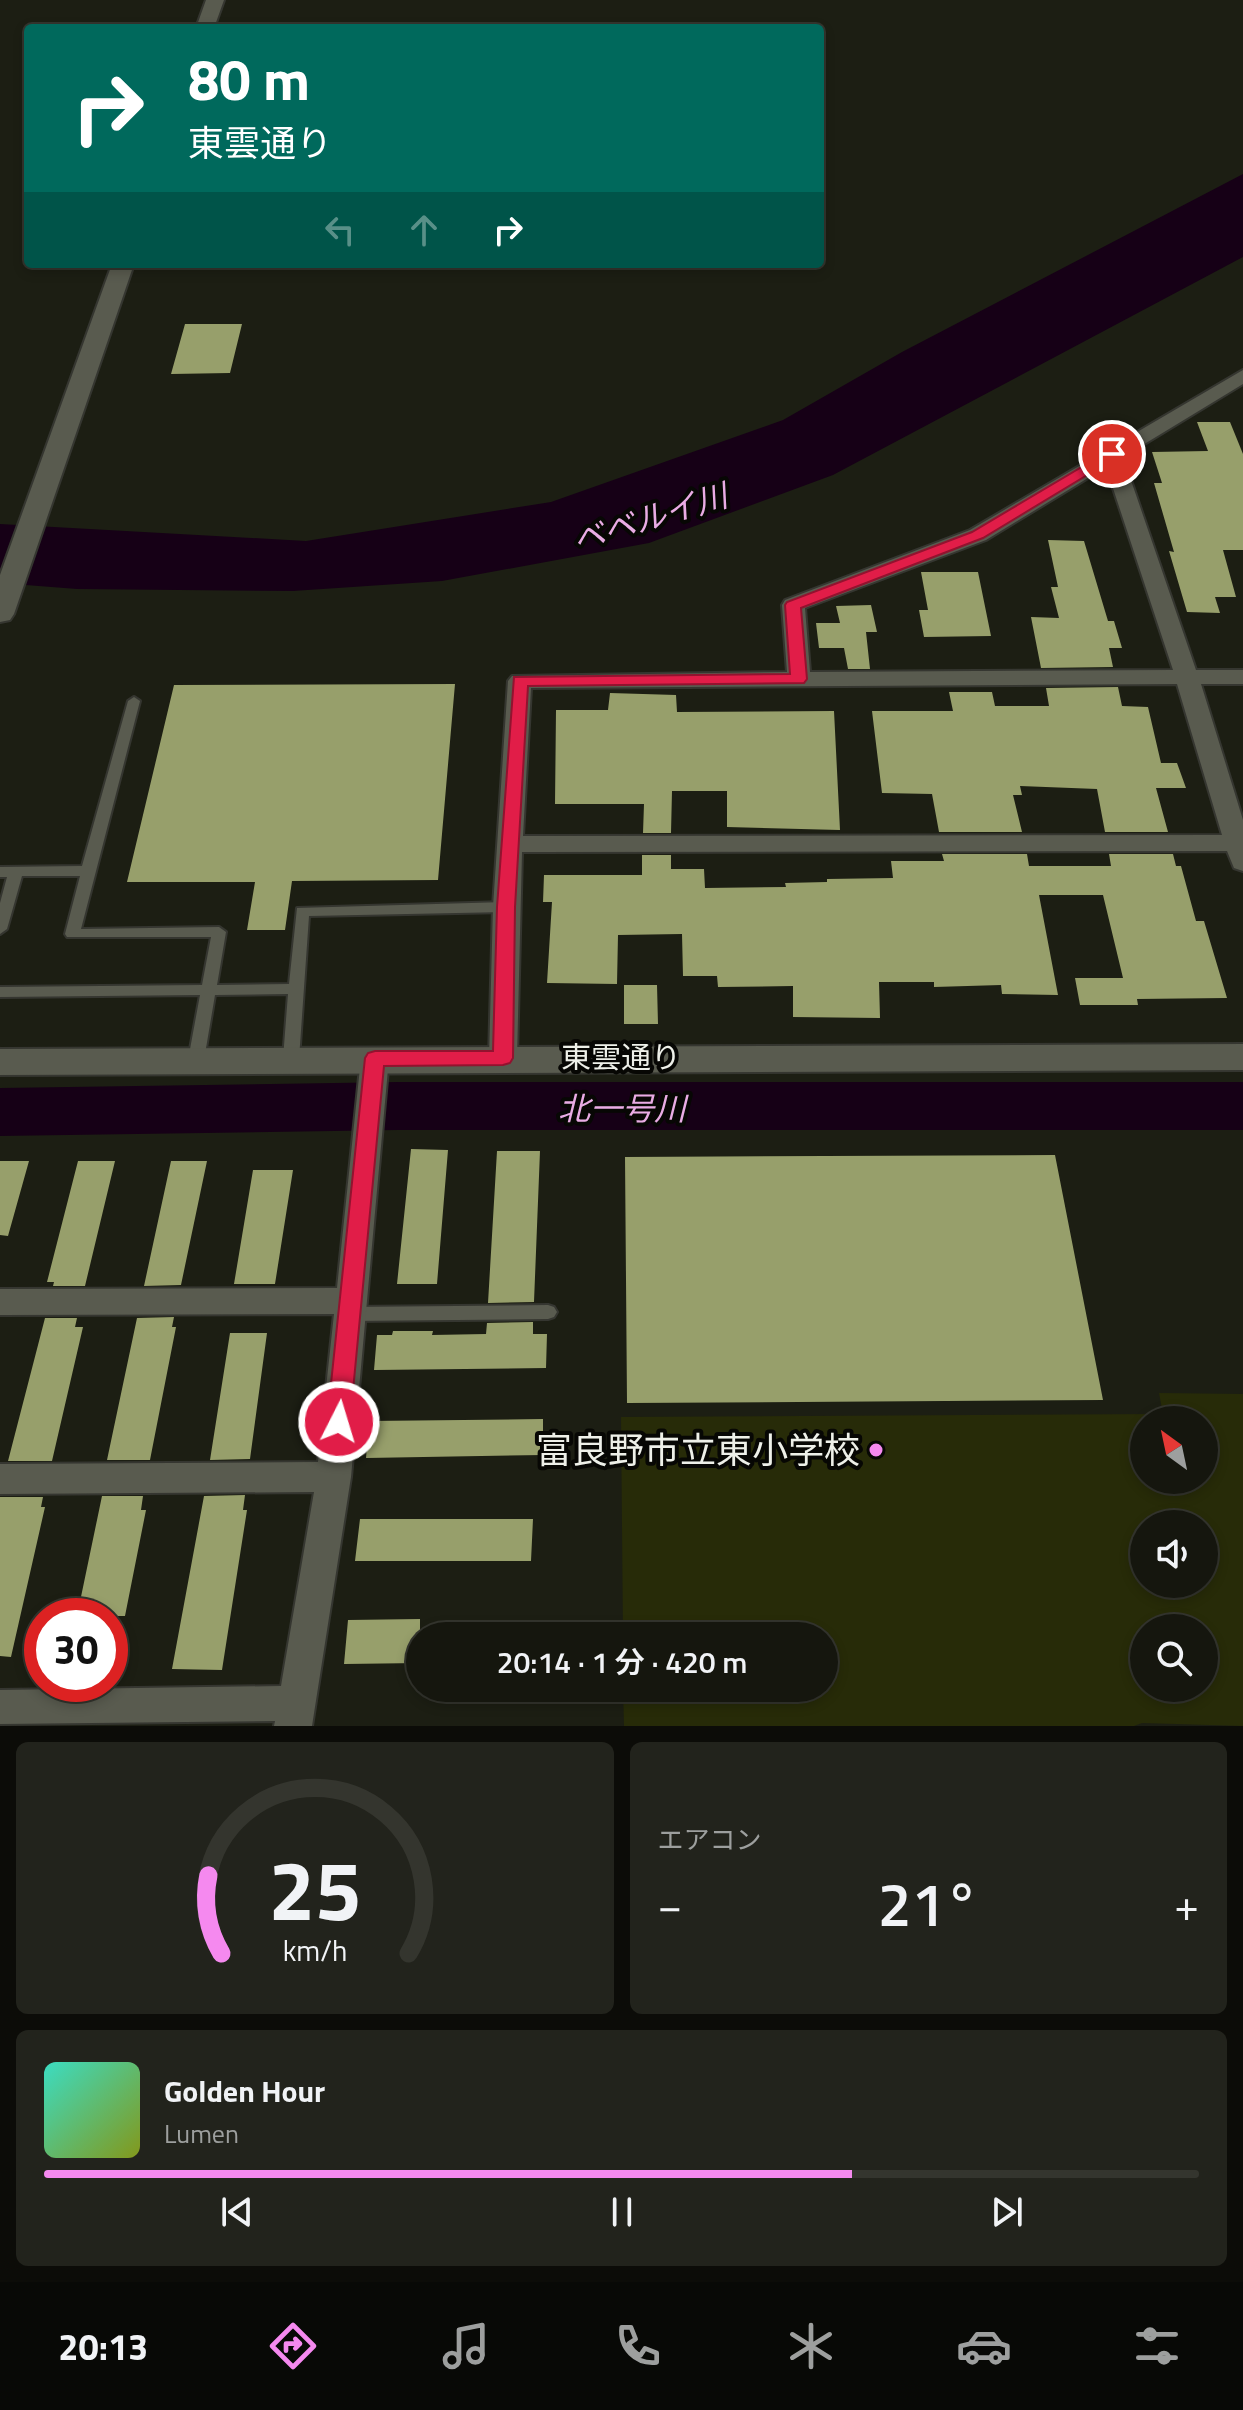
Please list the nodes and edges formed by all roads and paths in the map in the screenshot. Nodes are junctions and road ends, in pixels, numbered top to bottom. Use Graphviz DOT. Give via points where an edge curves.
graph roads {
  1 [pos="215,0"];
  2 [pos="206,24"];
  3 [pos="122,268"];
  4 [pos="1243,376"];
  5 [pos="1112,454"];
  6 [pos="0,614"];
  7 [pos="1187,677"];
  8 [pos="1243,677"];
  9 [pos="799,679"];
  10 [pos="134,701"];
  11 [pos="510,844"];
  12 [pos="1241,850"];
  13 [pos="16,871"];
  14 [pos="88,871"];
  15 [pos="0,872"];
  16 [pos="506,907"];
  17 [pos="0,929"];
  18 [pos="296,989"];
  19 [pos="209,990"];
  20 [pos="0,992"];
  21 [pos="1243,1057"];
  22 [pos="375,1058"];
  23 [pos="503,1058"];
  24 [pos="291,1059"];
  25 [pos="196,1060"];
  26 [pos="0,1062"];
  27 [pos="0,1302"];
  28 [pos="349,1307"];
  29 [pos="548,1312"];
  30 [pos="334,1477"];
  31 [pos="0,1479"];
  32 [pos="0,1707"];
  33 [pos="295,1714"];
  1 -- 2 [label="street"];
  3 -- 6 [label="street"];
  4 -- 5 [label="street"];
  5 -- 7 [label="street"];
  5 -- 9 [label="street" via="978,535 793,605"];
  7 -- 8 [label="street"];
  7 -- 9 [label="street"];
  7 -- 12 [label="street"];
  9 -- 11 [label="street" via="520,681"];
  10 -- 14 [label="lane"];
  11 -- 12 [label="street"];
  11 -- 16 [label="street"];
  13 -- 14 [label="lane"];
  13 -- 15 [label="lane"];
  13 -- 17 [label="lane"];
  14 -- 19 [label="lane" via="72,934 219,932"];
  16 -- 18 [label="lane" via="302,911"];
  16 -- 23 [label="street"];
  18 -- 19 [label="lane"];
  18 -- 24 [label="lane"];
  19 -- 20 [label="lane"];
  19 -- 25 [label="lane"];
  21 -- 23 [label="street, 東雲通り"];
  22 -- 23 [label="street, 東雲通り"];
  22 -- 24 [label="street, 東雲通り"];
  22 -- 28 [label="street"];
  24 -- 25 [label="street, 東雲通り"];
  25 -- 26 [label="street, 東雲通り"];
  27 -- 28 [label="street"];
  28 -- 29 [label="lane"];
  28 -- 30 [label="street"];
  30 -- 31 [label="street"];
  30 -- 33 [label="street"];
  32 -- 33 [label="street"];
}
